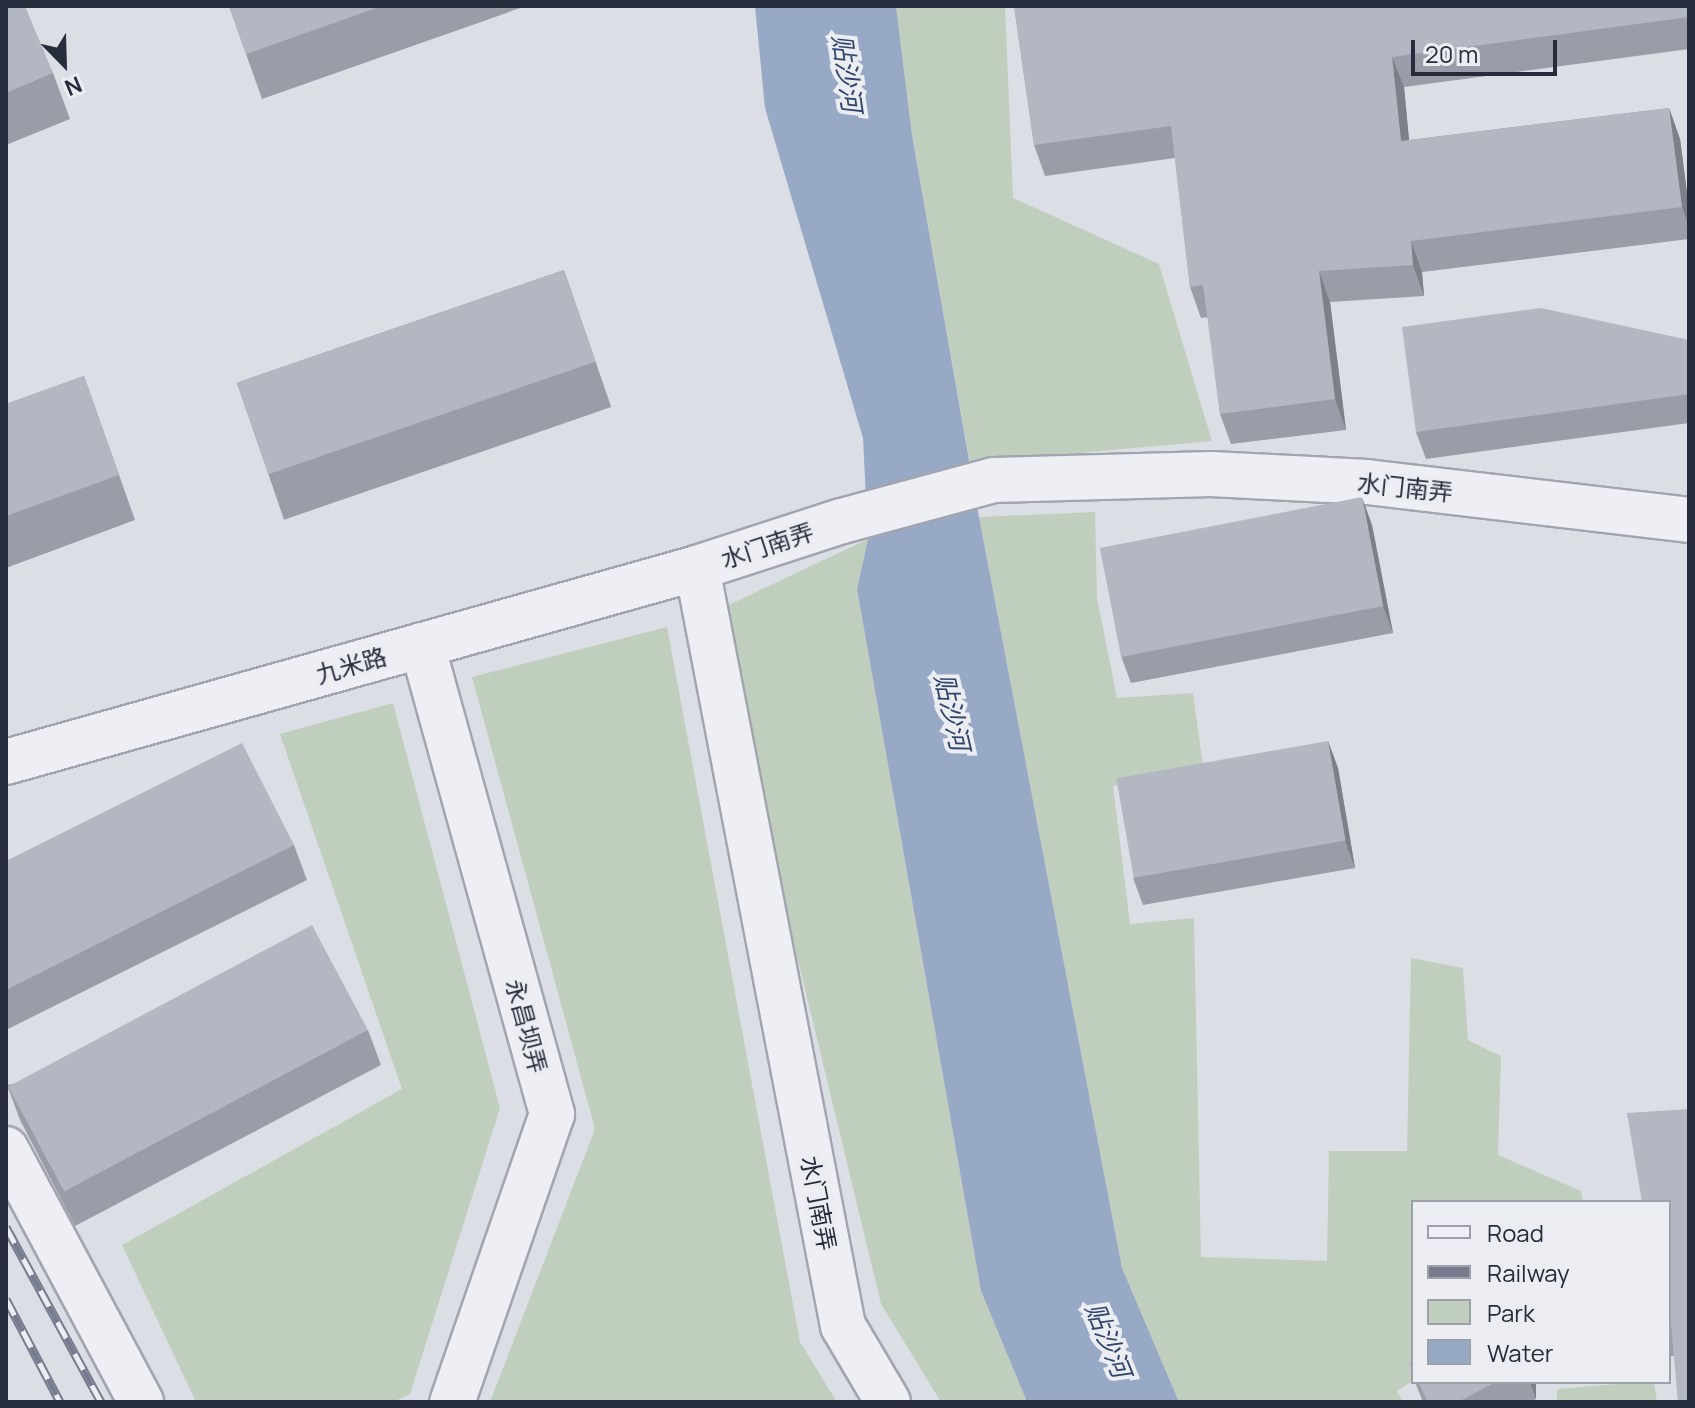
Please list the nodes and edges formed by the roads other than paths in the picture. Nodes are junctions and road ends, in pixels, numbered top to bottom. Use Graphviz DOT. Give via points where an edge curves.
graph roads {
  1 [pos="1689,520"];
  2 [pos="697,568"];
  3 [pos="422,645"];
  4 [pos="6,762"];
  5 [pos="6,1149"];
  6 [pos="141,1402"];
  7 [pos="452,1402"];
  8 [pos="888,1402"];
  1 -- 2 [label="street, 水门南弄" via="1351,481 1211,474 994,480"];
  2 -- 3 [label="street, 九米路"];
  2 -- 8 [label="street, 水门南弄" via="843,1326"];
  3 -- 4 [label="street, 九米路"];
  3 -- 7 [label="street, 永昌坝弄" via="552,1114"];
  5 -- 6 [label="street"];
}
